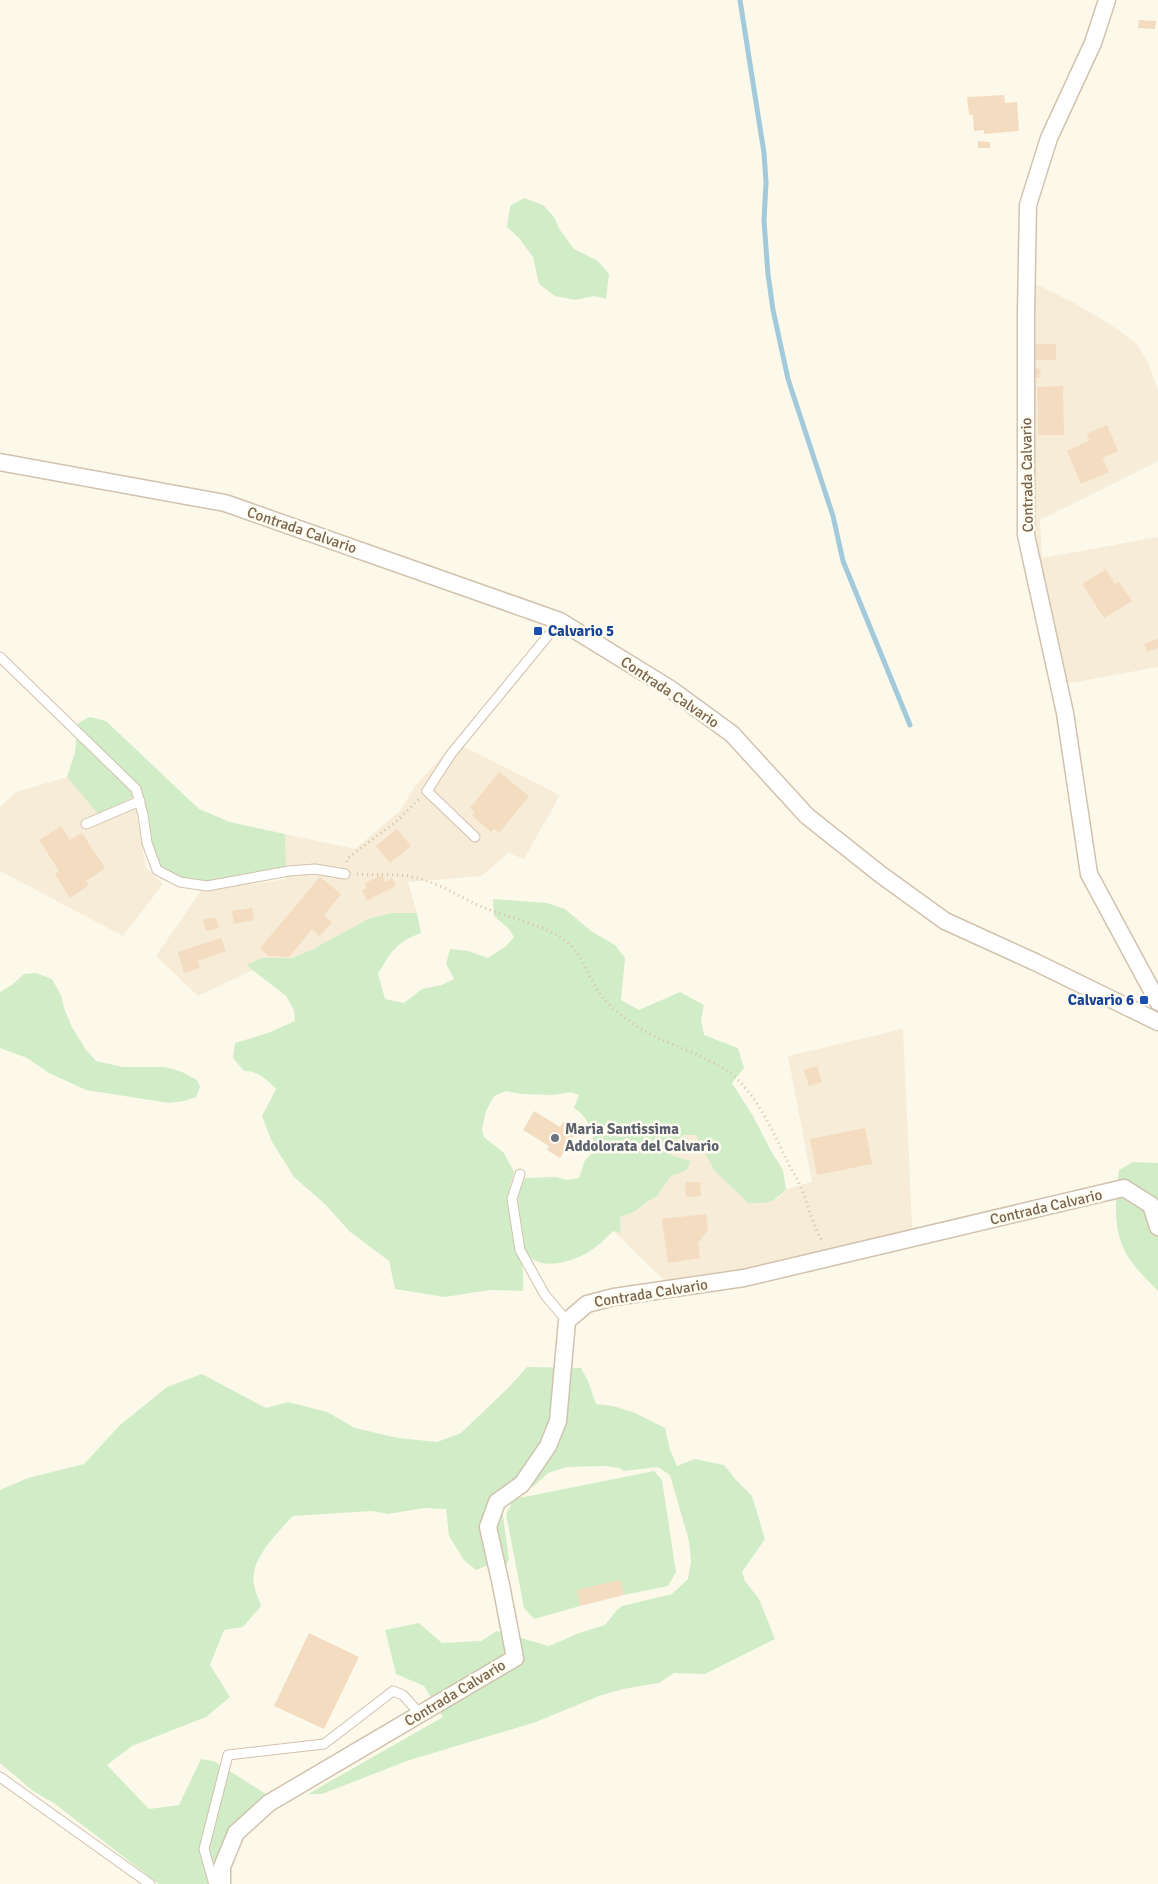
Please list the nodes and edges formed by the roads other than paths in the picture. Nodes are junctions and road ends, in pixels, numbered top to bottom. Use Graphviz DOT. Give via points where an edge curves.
graph roads {
  1 [pos="1107,0"];
  2 [pos="0,462"];
  3 [pos="560,621"];
  4 [pos="0,656"];
  5 [pos="140,801"];
  6 [pos="86,824"];
  7 [pos="475,837"];
  8 [pos="345,874"];
  9 [pos="1158,1002"];
  10 [pos="1158,1022"];
  11 [pos="520,1174"];
  12 [pos="1158,1227"];
  13 [pos="568,1321"];
  14 [pos="420,1714"];
  15 [pos="0,1777"];
  16 [pos="150,1884"];
  17 [pos="215,1884"];
  18 [pos="222,1884"];
  1 -- 9 [label="street, Contrada Calvario" via="1093,43 1049,138 1028,205 1026,535 1065,713 1089,874"];
  2 -- 3 [label="street, Contrada Calvario" via="225,503"];
  3 -- 7 [label="lane" via="451,754 427,791"];
  3 -- 10 [label="street, Contrada Calvario" via="669,688 732,734 807,816 945,921"];
  4 -- 5 [label="lane" via="136,789"];
  5 -- 6 [label="lane"];
  5 -- 8 [label="lane" via="147,843 157,870 180,882 208,886 289,871"];
  11 -- 13 [label="lane" via="512,1199 520,1250 545,1295"];
  12 -- 13 [label="street, Contrada Calvario" via="1151,1206 1124,1188 744,1278 614,1297 587,1304"];
  13 -- 14 [label="street, Contrada Calvario" via="555,1429 548,1446 522,1484 497,1502 488,1527 515,1658"];
  14 -- 17 [label="lane" via="403,1695 393,1691 324,1744 228,1755 204,1849"];
  14 -- 18 [label="street, Contrada Calvario" via="269,1803 236,1833 222,1867"];
  15 -- 16 [label="lane"];
}
